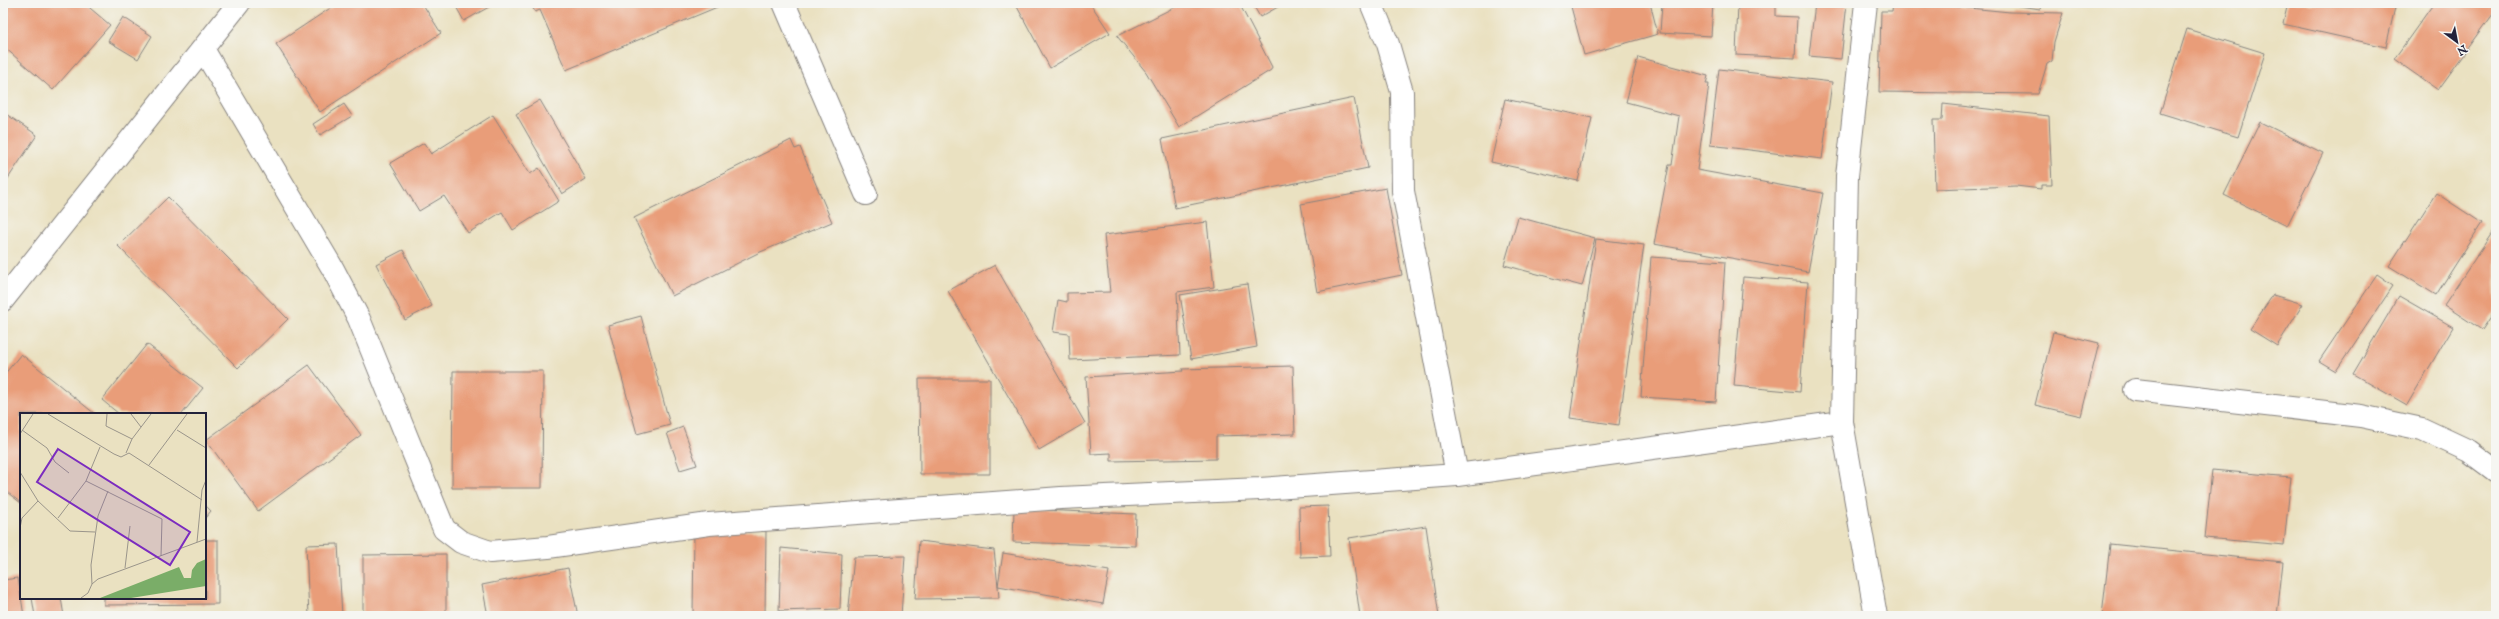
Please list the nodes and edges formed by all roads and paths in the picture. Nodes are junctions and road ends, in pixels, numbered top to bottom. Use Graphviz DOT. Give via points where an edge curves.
graph roads {
  1 [pos="239,3"];
  2 [pos="784,3"];
  3 [pos="1371,3"];
  4 [pos="1866,3"];
  5 [pos="203,48"];
  6 [pos="866,194"];
  7 [pos="3,300"];
  8 [pos="2135,390"];
  9 [pos="1842,422"];
  10 [pos="2496,470"];
  11 [pos="1457,475"];
  12 [pos="1876,616"];
  1 -- 5 [label="street"];
  2 -- 6 [label="street"];
  3 -- 11 [label="street" via="1388,44 1402,92 1403,191"];
  4 -- 9 [label="street" via="1847,176"];
  5 -- 7 [label="street"];
  5 -- 11 [label="street" via="333,269 359,319 444,529 461,542 490,552 548,547 709,524 1062,498 1260,489"];
  8 -- 10 [label="street" via="2362,416 2422,429 2469,451"];
  9 -- 11 [label="street"];
  9 -- 12 [label="street"];
}
